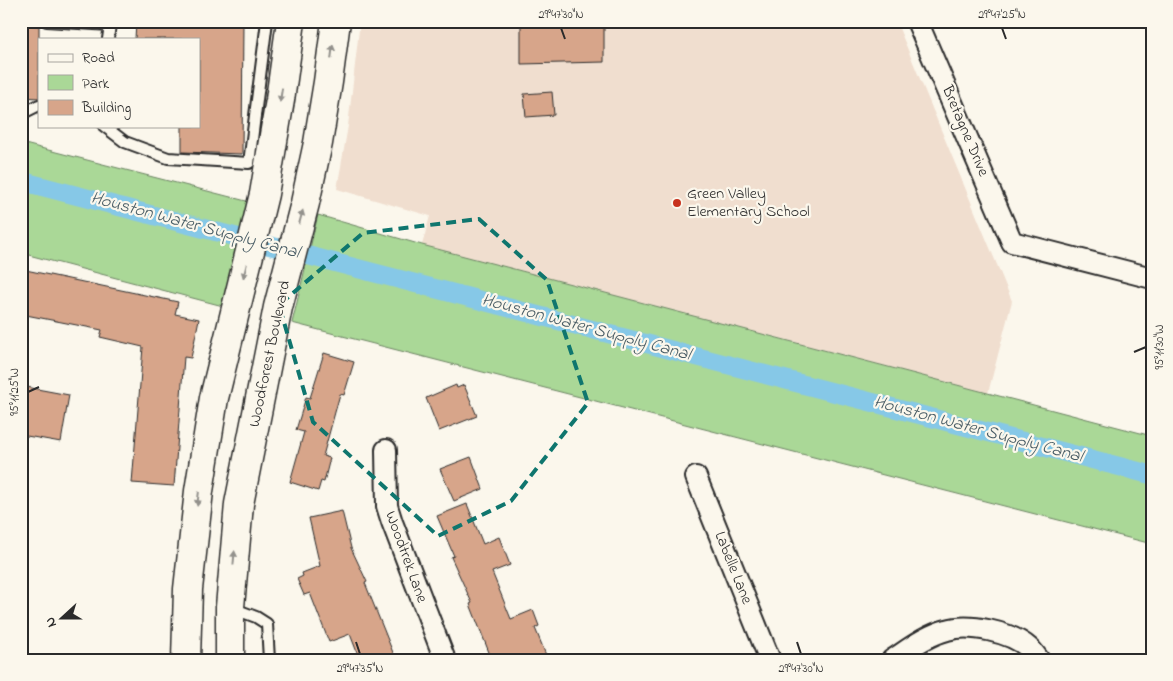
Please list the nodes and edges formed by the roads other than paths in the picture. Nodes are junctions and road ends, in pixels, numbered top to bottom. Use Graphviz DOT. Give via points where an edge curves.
graph roads {
  1 [pos="47,21"];
  2 [pos="267,21"];
  3 [pos="336,21"];
  4 [pos="917,21"];
  5 [pos="110,23"];
  6 [pos="289,34"];
  7 [pos="108,38"];
  8 [pos="38,106"];
  9 [pos="21,114"];
  10 [pos="107,128"];
  11 [pos="1152,278"];
  12 [pos="386,450"];
  13 [pos="696,477"];
  14 [pos="230,607"];
  15 [pos="186,660"];
  16 [pos="230,660"];
  17 [pos="269,660"];
  18 [pos="444,660"];
  19 [pos="770,660"];
  20 [pos="892,660"];
  21 [pos="1039,660"];
  1 -- 5 [label="lane"];
  2 -- 10 [label="lane" via="249,163 168,158 125,142"];
  14 -- 3 [label="main road, Woodforest Boulevard, one-way" via="239,504 278,307 305,203"];
  4 -- 11 [label="street, Bretagne Drive" via="1012,242"];
  5 -- 7 [label="lane"];
  6 -- 15 [label="main road, one-way" via="264,194 214,398 205,451 188,588"];
  8 -- 9 [label="lane"];
  12 -- 18 [label="street, Woodtrek Lane" via="387,506"];
  13 -- 19 [label="street, Labelle Lane"];
  14 -- 16 [label="main road, Woodforest Boulevard"];
  14 -- 17 [label="lane" via="267,624"];
  20 -- 21 [label="street" via="947,629 962,627 1012,638 1029,648"];
}
